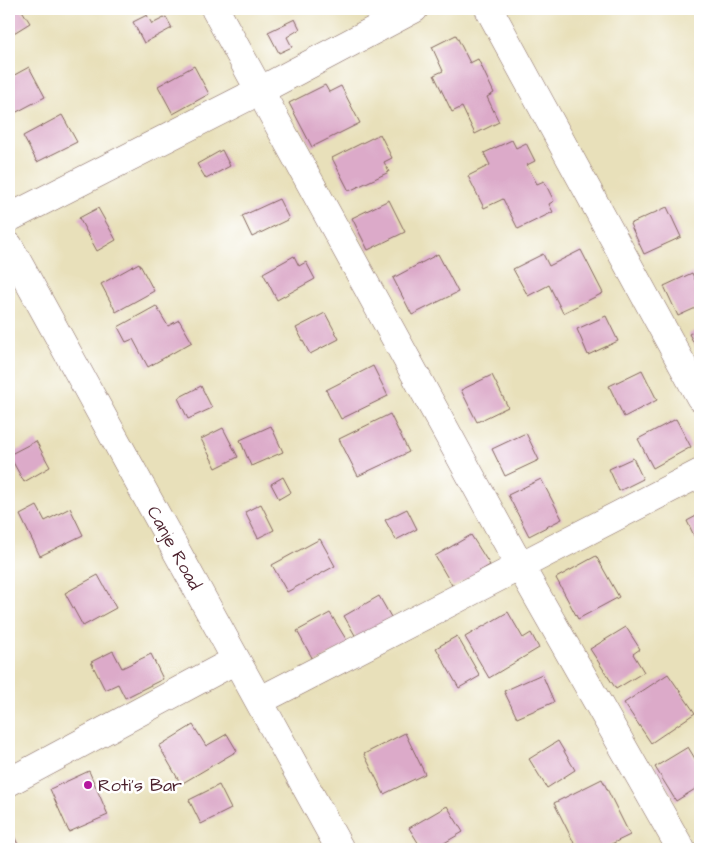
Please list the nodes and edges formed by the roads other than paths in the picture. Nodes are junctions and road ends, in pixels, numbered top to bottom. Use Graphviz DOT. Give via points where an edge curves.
graph roads {
  1 [pos="216,9"];
  2 [pos="414,9"];
  3 [pos="489,9"];
  4 [pos="262,90"];
  5 [pos="9,218"];
  6 [pos="9,246"];
  7 [pos="700,397"];
  8 [pos="700,472"];
  9 [pos="520,566"];
  10 [pos="236,660"];
  11 [pos="259,700"];
  12 [pos="9,782"];
  13 [pos="340,849"];
  14 [pos="681,849"];
  1 -- 4 [label="street"];
  2 -- 4 [label="street"];
  3 -- 7 [label="street"];
  4 -- 5 [label="street"];
  4 -- 9 [label="street"];
  6 -- 10 [label="street, Canje Road"];
  8 -- 9 [label="street"];
  9 -- 11 [label="street"];
  9 -- 14 [label="street"];
  10 -- 11 [label="street, Canje Road"];
  10 -- 12 [label="street"];
  11 -- 13 [label="street, Canje Road"];
}
